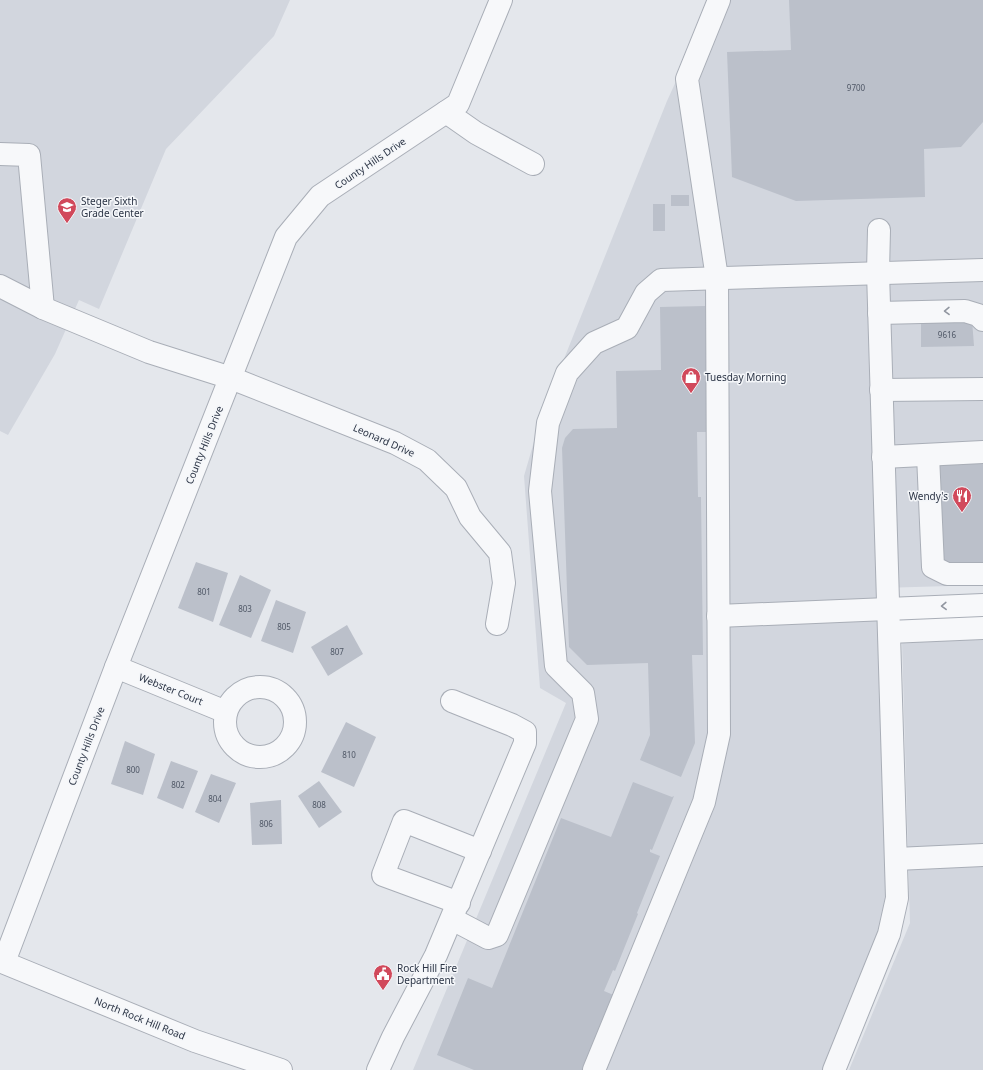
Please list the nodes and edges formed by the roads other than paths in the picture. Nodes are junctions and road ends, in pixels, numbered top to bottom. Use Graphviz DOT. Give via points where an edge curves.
graph roads {
  1 [pos="501,0"];
  2 [pos="719,0"];
  3 [pos="446,112"];
  4 [pos="0,154"];
  5 [pos="533,164"];
  6 [pos="879,230"];
  7 [pos="983,270"];
  8 [pos="878,272"];
  9 [pos="717,278"];
  10 [pos="0,286"];
  11 [pos="43,308"];
  12 [pos="879,312"];
  13 [pos="983,320"];
  14 [pos="231,378"];
  15 [pos="983,389"];
  16 [pos="881,390"];
  17 [pos="983,452"];
  18 [pos="928,455"];
  19 [pos="883,457"];
  20 [pos="983,574"];
  21 [pos="983,604"];
  22 [pos="888,608"];
  23 [pos="718,616"];
  24 [pos="497,624"];
  25 [pos="983,628"];
  26 [pos="889,632"];
  27 [pos="116,667"];
  28 [pos="452,701"];
  29 [pos="226,712"];
  30 [pos="480,851"];
  31 [pos="983,855"];
  32 [pos="896,859"];
  33 [pos="455,911"];
  34 [pos="2,961"];
  35 [pos="281,1070"];
  36 [pos="378,1070"];
  37 [pos="594,1070"];
  38 [pos="834,1070"];
  1 -- 3 [label="street, County Hills Drive" via="458,104"];
  2 -- 9 [label="street" via="688,79"];
  3 -- 5 [label="street" via="476,133"];
  3 -- 14 [label="street, County Hills Drive" via="320,196 286,237"];
  4 -- 11 [label="street" via="29,155"];
  6 -- 8 [label="street"];
  7 -- 8 [label="street"];
  8 -- 9 [label="street"];
  8 -- 12 [label="street"];
  9 -- 23 [label="street"];
  9 -- 33 [label="street" via="661,280 646,293 627,328 594,343 567,373 548,423 540,491 556,666 582,693 587,719 497,935 488,938"];
  10 -- 11 [label="street, Leonard Drive"];
  11 -- 14 [label="street, Leonard Drive" via="149,352"];
  13 -- 12 [label="street, one-way" via="978,315 965,311"];
  12 -- 16 [label="street"];
  14 -- 24 [label="street, Leonard Drive" via="395,443 427,460 456,488 470,517 500,553 504,583"];
  14 -- 27 [label="street, County Hills Drive"];
  15 -- 16 [label="street"];
  16 -- 19 [label="street"];
  17 -- 18 [label="street"];
  18 -- 19 [label="street"];
  18 -- 20 [label="street" via="933,567 947,574"];
  19 -- 22 [label="street"];
  21 -- 22 [label="street, one-way"];
  22 -- 23 [label="street"];
  22 -- 26 [label="street"];
  23 -- 37 [label="street" via="719,734 704,802"];
  25 -- 26 [label="street"];
  26 -- 32 [label="street"];
  27 -- 29 [label="street, Webster Court"];
  27 -- 34 [label="street, County Hills Drive"];
  28 -- 30 [label="street" via="525,732 525,743"];
  30 -- 33 [label="street"];
  30 -- 33 [label="street" via="404,821 383,875"];
  31 -- 32 [label="street"];
  32 -- 38 [label="street" via="897,898 889,934"];
  33 -- 36 [label="street" via="436,956"];
  34 -- 35 [label="street, North Rock Hill Road" via="195,1041"];
}
